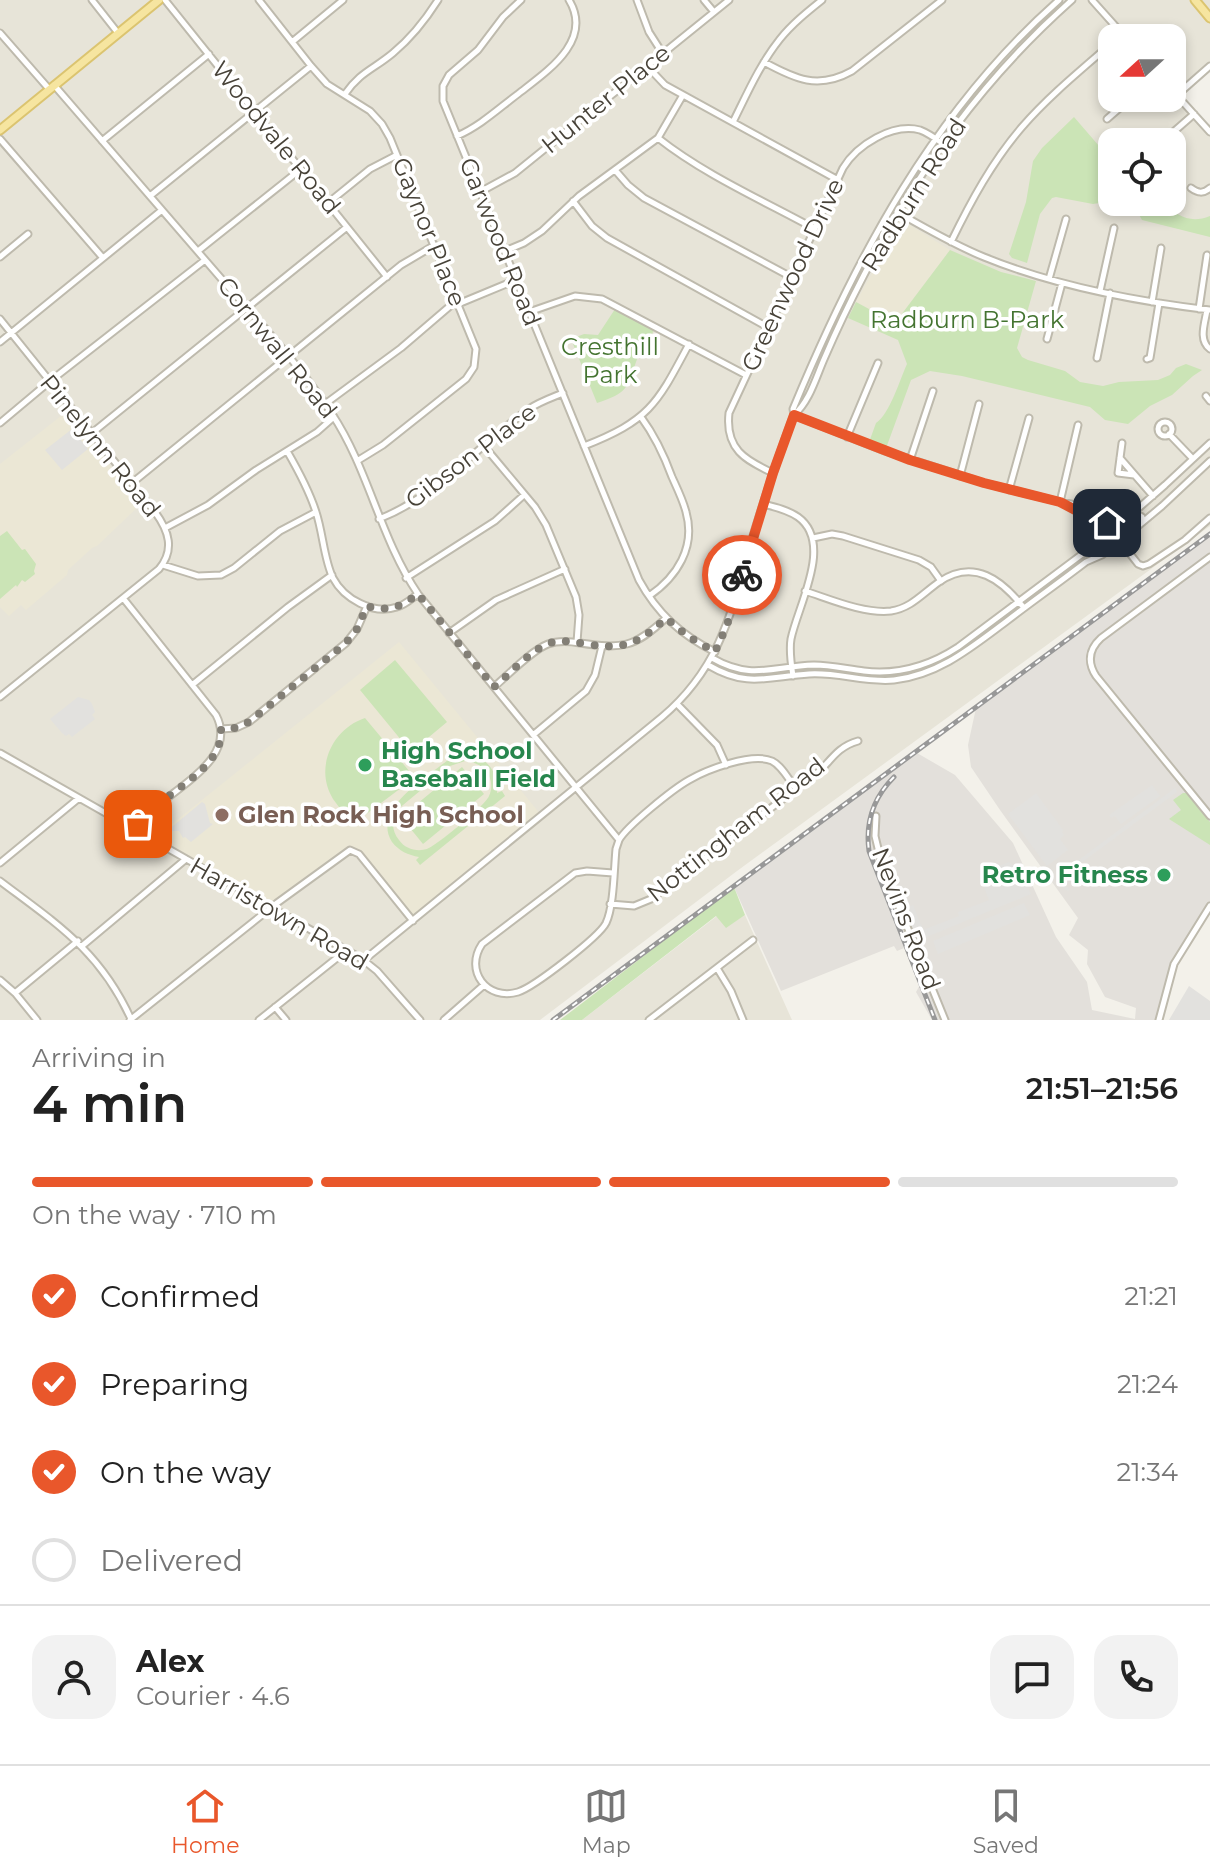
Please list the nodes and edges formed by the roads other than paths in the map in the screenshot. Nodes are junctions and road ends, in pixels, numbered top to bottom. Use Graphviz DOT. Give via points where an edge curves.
graph roads {
  1 [pos="92,0"];
  2 [pos="159,0"];
  3 [pos="165,0"];
  4 [pos="259,0"];
  5 [pos="343,0"];
  6 [pos="438,0"];
  7 [pos="569,0"];
  8 [pos="637,0"];
  9 [pos="704,0"];
  10 [pos="729,0"];
  11 [pos="822,0"];
  12 [pos="942,0"];
  13 [pos="1059,0"];
  14 [pos="1072,0"];
  15 [pos="1092,0"];
  16 [pos="1195,0"];
  17 [pos="517,1"];
  18 [pos="714,12"];
  19 [pos="1210,18"];
  20 [pos="1111,24"];
  21 [pos="0,33"];
  22 [pos="118,33"];
  23 [pos="292,42"];
  24 [pos="209,54"];
  25 [pos="663,54"];
  26 [pos="1098,56"];
  27 [pos="764,62"];
  28 [pos="311,66"];
  29 [pos="647,66"];
  30 [pos="1210,66"];
  31 [pos="52,87"];
  32 [pos="1186,87"];
  33 [pos="345,94"];
  34 [pos="683,95"];
  35 [pos="1186,105"];
  36 [pos="255,112"];
  37 [pos="1115,112"];
  38 [pos="1194,114"];
  39 [pos="1107,119"];
  40 [pos="733,122"];
  41 [pos="1178,128"];
  42 [pos="0,130"];
  43 [pos="1210,132"];
  44 [pos="457,136"];
  45 [pos="658,138"];
  46 [pos="935,138"];
  47 [pos="0,139"];
  48 [pos="102,141"];
  49 [pos="942,143"];
  50 [pos="397,155"];
  51 [pos="301,169"];
  52 [pos="615,170"];
  53 [pos="838,180"];
  54 [pos="1191,188"];
  55 [pos="1210,188"];
  56 [pos="480,192"];
  57 [pos="150,196"];
  58 [pos="573,201"];
  59 [pos="328,203"];
  60 [pos="891,208"];
  61 [pos="162,210"];
  62 [pos="898,213"];
  63 [pos="1066,219"];
  64 [pos="347,227"];
  65 [pos="1114,228"];
  66 [pos="815,229"];
  67 [pos="28,234"];
  68 [pos="951,242"];
  69 [pos="435,245"];
  70 [pos="1161,248"];
  71 [pos="198,251"];
  72 [pos="505,251"];
  73 [pos="1207,255"];
  74 [pos="0,257"];
  75 [pos="103,258"];
  76 [pos="205,260"];
  77 [pos="387,277"];
  78 [pos="793,278"];
  79 [pos="1049,279"];
  80 [pos="516,280"];
  81 [pos="1062,283"];
  82 [pos="1100,291"];
  83 [pos="1110,293"];
  84 [pos="458,302"];
  85 [pos="1155,302"];
  86 [pos="247,308"];
  87 [pos="1199,309"];
  88 [pos="1208,310"];
  89 [pos="529,312"];
  90 [pos="0,319"];
  91 [pos="769,328"];
  92 [pos="11,333"];
  93 [pos="1047,339"];
  94 [pos="0,342"];
  95 [pos="689,344"];
  96 [pos="1210,349"];
  97 [pos="289,357"];
  98 [pos="1097,358"];
  99 [pos="1147,359"];
  100 [pos="878,363"];
  101 [pos="746,375"];
  102 [pos="49,382"];
  103 [pos="933,391"];
  104 [pos="563,393"];
  105 [pos="325,404"];
  106 [pos="979,404"];
  107 [pos="794,415"];
  108 [pos="334,417"];
  109 [pos="641,417"];
  110 [pos="1029,418"];
  111 [pos="0,423"];
  112 [pos="1078,425"];
  113 [pos="92,433"];
  114 [pos="1169,434"];
  115 [pos="847,437"];
  116 [pos="1122,443"];
  117 [pos="1209,444"];
  118 [pos="484,446"];
  119 [pos="584,446"];
  120 [pos="287,451"];
  121 [pos="1120,458"];
  122 [pos="1193,459"];
  123 [pos="910,460"];
  124 [pos="357,461"];
  125 [pos="1210,461"];
  126 [pos="773,473"];
  127 [pos="1178,473"];
  128 [pos="1135,475"];
  129 [pos="960,476"];
  130 [pos="132,483"];
  131 [pos="1186,483"];
  132 [pos="1165,485"];
  133 [pos="1009,490"];
  134 [pos="1175,494"];
  135 [pos="524,495"];
  136 [pos="1153,496"];
  137 [pos="1060,502"];
  138 [pos="763,504"];
  139 [pos="316,512"];
  140 [pos="1134,513"];
  141 [pos="1210,518"];
  142 [pos="379,519"];
  143 [pos="1141,524"];
  144 [pos="165,528"];
  145 [pos="1109,534"];
  146 [pos="813,538"];
  147 [pos="1119,542"];
  148 [pos="1210,557"];
  149 [pos="163,565"];
  150 [pos="565,569"];
  151 [pos="332,575"];
  152 [pos="406,578"];
  153 [pos="941,581"];
  154 [pos="805,591"];
  155 [pos="418,594"];
  156 [pos="649,596"];
  157 [pos="123,598"];
  158 [pos="1019,601"];
  159 [pos="367,606"];
  160 [pos="1024,608"];
  161 [pos="666,618"];
  162 [pos="449,633"];
  163 [pos="577,642"];
  164 [pos="602,646"];
  165 [pos="714,655"];
  166 [pos="708,665"];
  167 [pos="792,667"];
  168 [pos="912,668"];
  169 [pos="793,676"];
  170 [pos="915,676"];
  171 [pos="192,685"];
  172 [pos="494,687"];
  173 [pos="0,697"];
  174 [pos="677,704"];
  175 [pos="221,729"];
  176 [pos="533,735"];
  177 [pos="858,741"];
  178 [pos="1,755"];
  179 [pos="726,765"];
  180 [pos="575,788"];
  181 [pos="796,789"];
  182 [pos="79,798"];
  183 [pos="876,816"];
  184 [pos="1210,816"];
  185 [pos="134,830"];
  186 [pos="619,840"];
  187 [pos="186,859"];
  188 [pos="0,863"];
  189 [pos="613,873"];
  190 [pos="0,881"];
  191 [pos="610,904"];
  192 [pos="1210,906"];
  193 [pos="272,908"];
  194 [pos="413,921"];
  195 [pos="753,940"];
  196 [pos="80,944"];
  197 [pos="347,950"];
  198 [pos="364,960"];
  199 [pos="717,968"];
  200 [pos="0,980"];
  201 [pos="484,985"];
  202 [pos="15,993"];
  203 [pos="275,1007"];
  204 [pos="37,1020"];
  205 [pos="131,1020"];
  206 [pos="259,1020"];
  207 [pos="286,1020"];
  208 [pos="420,1020"];
  209 [pos="444,1020"];
  210 [pos="649,1020"];
  211 [pos="743,1020"];
  212 [pos="945,1020"];
  213 [pos="1159,1020"];
  1 -- 22 [label="street"];
  2 -- 22 [label="main road"];
  3 -- 24 [label="street, Woodvale Road"];
  4 -- 23 [label="street, Gaynor Place"];
  5 -- 23 [label="street"];
  6 -- 33 [label="street" via="405,42 358,77"];
  7 -- 44 [label="street" via="576,24 565,53 479,125"];
  8 -- 25 [label="street"];
  9 -- 18 [label="street"];
  10 -- 18 [label="street, Hunter Place"];
  11 -- 27 [label="street" via="787,31"];
  12 -- 27 [label="street" via="839,77 805,80"];
  13 -- 46 [label="street, Radburn Road" via="987,72"];
  14 -- 49 [label="street, Radburn Road" via="1005,65"];
  15 -- 20 [label="street"];
  16 -- 19 [label="main road"];
  17 -- 44 [label="street, Garwood Road" via="478,50 445,80 443,101"];
  18 -- 25 [label="street, Hunter Place"];
  21 -- 31 [label="street, Cornwall Road"];
  22 -- 31 [label="main road"];
  23 -- 28 [label="street, Gaynor Place"];
  24 -- 36 [label="street, Woodvale Road"];
  24 -- 48 [label="street"];
  25 -- 29 [label="street, Hunter Place"];
  26 -- 68 [label="street" via="1014,137"];
  27 -- 40 [label="street"];
  28 -- 33 [label="street, Gaynor Place"];
  28 -- 36 [label="street"];
  29 -- 34 [label="street"];
  29 -- 56 [label="street, Hunter Place" via="515,173"];
  30 -- 32 [label="street"];
  31 -- 42 [label="main road"];
  31 -- 48 [label="street, Cornwall Road"];
  33 -- 50 [label="street, Gaynor Place" via="377,117"];
  34 -- 40 [label="street"];
  34 -- 45 [label="street"];
  35 -- 38 [label="street"];
  36 -- 51 [label="street, Woodvale Road"];
  36 -- 57 [label="street"];
  37 -- 39 [label="street"];
  38 -- 41 [label="street"];
  38 -- 43 [label="street"];
  40 -- 53 [label="street"];
  44 -- 56 [label="street, Garwood Road"];
  45 -- 52 [label="street"];
  45 -- 66 [label="street"];
  46 -- 49 [label="street, Greenwood Drive"];
  46 -- 53 [label="street, Greenwood Drive" via="916,129 876,138 853,156"];
  46 -- 60 [label="street, Radburn Road"];
  47 -- 75 [label="street"];
  48 -- 57 [label="street, Cornwall Road"];
  49 -- 62 [label="street, Radburn Road"];
  50 -- 59 [label="street"];
  50 -- 69 [label="street, Gaynor Place"];
  51 -- 59 [label="street, Woodvale Road"];
  51 -- 71 [label="street"];
  52 -- 58 [label="street"];
  52 -- 78 [label="street" via="644,198"];
  53 -- 66 [label="street, Greenwood Drive"];
  54 -- 55 [label="street"];
  56 -- 72 [label="street, Garwood Road"];
  57 -- 61 [label="street, Cornwall Road"];
  58 -- 72 [label="street" via="542,231"];
  58 -- 91 [label="street" via="592,226 614,242"];
  59 -- 64 [label="street, Woodvale Road"];
  60 -- 62 [label="street"];
  60 -- 107 [label="street, Radburn Road" via="825,336"];
  61 -- 71 [label="street, Cornwall Road"];
  61 -- 75 [label="street"];
  62 -- 68 [label="street"];
  62 -- 107 [label="street, Radburn Road"];
  63 -- 79 [label="street"];
  64 -- 77 [label="street, Woodvale Road"];
  64 -- 86 [label="street"];
  65 -- 82 [label="street"];
  66 -- 78 [label="street, Greenwood Drive"];
  67 -- 74 [label="street"];
  68 -- 79 [label="street"];
  69 -- 77 [label="street"];
  69 -- 84 [label="street, Gaynor Place"];
  70 -- 85 [label="street"];
  71 -- 76 [label="street, Cornwall Road"];
  72 -- 80 [label="street, Garwood Road"];
  73 -- 87 [label="street"];
  75 -- 92 [label="street"];
  76 -- 86 [label="street, Cornwall Road"];
  76 -- 102 [label="street"];
  77 -- 97 [label="street"];
  78 -- 91 [label="street, Greenwood Drive"];
  79 -- 81 [label="street"];
  80 -- 84 [label="street"];
  80 -- 89 [label="street, Garwood Road"];
  81 -- 82 [label="street"];
  81 -- 93 [label="street"];
  82 -- 83 [label="street"];
  83 -- 85 [label="street"];
  83 -- 98 [label="street"];
  84 -- 105 [label="street"];
  84 -- 124 [label="street, Gaynor Place" via="476,349 471,373"];
  85 -- 87 [label="street"];
  85 -- 99 [label="street"];
  86 -- 97 [label="street, Cornwall Road"];
  86 -- 113 [label="street"];
  87 -- 88 [label="street"];
  88 -- 96 [label="street" via="1202,337"];
  89 -- 95 [label="street" via="566,298 593,297"];
  89 -- 104 [label="street, Garwood Road"];
  90 -- 92 [label="street, Pinelynn Road"];
  91 -- 101 [label="street, Greenwood Drive"];
  92 -- 94 [label="street"];
  92 -- 102 [label="street, Pinelynn Road"];
  95 -- 101 [label="street"];
  95 -- 109 [label="street" via="662,394"];
  97 -- 105 [label="street, Cornwall Road"];
  97 -- 130 [label="street"];
  100 -- 115 [label="street"];
  101 -- 126 [label="street, Greenwood Drive" via="729,413 730,435 746,459"];
  102 -- 111 [label="street"];
  102 -- 113 [label="street, Pinelynn Road"];
  103 -- 123 [label="street"];
  104 -- 118 [label="street, Gibson Place" via="527,410"];
  104 -- 119 [label="street, Garwood Road"];
  105 -- 108 [label="street, Cornwall Road"];
  106 -- 129 [label="street"];
  107 -- 115 [label="street"];
  107 -- 126 [label="street, Radburn Road"];
  108 -- 120 [label="street"];
  108 -- 124 [label="street, Cornwall Road"];
  109 -- 119 [label="street"];
  109 -- 156 [label="street" via="662,452 688,528 681,563"];
  110 -- 133 [label="street"];
  112 -- 137 [label="street"];
  113 -- 130 [label="street, Pinelynn Road"];
  114 -- 122 [label="street"];
  115 -- 123 [label="street"];
  116 -- 121 [label="street"];
  117 -- 122 [label="street, Garwood Road"];
  118 -- 135 [label="street"];
  118 -- 142 [label="street, Gibson Place" via="414,503"];
  119 -- 156 [label="street, Garwood Road"];
  120 -- 139 [label="street"];
  120 -- 144 [label="street"];
  121 -- 128 [label="street"];
  121 -- 128 [label="street" via="1118,473"];
  122 -- 127 [label="street, Garwood Road"];
  123 -- 129 [label="street"];
  124 -- 142 [label="street, Cornwall Road"];
  125 -- 131 [label="street"];
  126 -- 138 [label="street, Radburn Road"];
  127 -- 131 [label="street" via="1177,483"];
  127 -- 132 [label="street, Garwood Road"];
  128 -- 136 [label="street"];
  129 -- 133 [label="street"];
  130 -- 144 [label="street, Pinelynn Road"];
  131 -- 134 [label="street"];
  132 -- 134 [label="street" via="1174,485"];
  132 -- 136 [label="street, Garwood Road"];
  133 -- 137 [label="street"];
  134 -- 143 [label="street"];
  135 -- 150 [label="street" via="546,525"];
  135 -- 152 [label="street" via="495,521"];
  136 -- 140 [label="street, Garwood Road"];
  137 -- 140 [label="street"];
  137 -- 145 [label="street" via="1102,519"];
  138 -- 146 [label="street" via="798,517"];
  138 -- 165 [label="street, Radburn Road"];
  139 -- 149 [label="street" via="280,531 221,575 198,576"];
  139 -- 151 [label="street"];
  140 -- 143 [label="street" via="1142,517"];
  140 -- 145 [label="street, Garwood Road"];
  141 -- 147 [label="street" via="1146,565 1138,564"];
  142 -- 152 [label="street, Cornwall Road"];
  143 -- 147 [label="street"];
  144 -- 149 [label="street, Pinelynn Road" via="169,548"];
  145 -- 147 [label="street" via="1109,540"];
  145 -- 158 [label="street, Garwood Road"];
  146 -- 153 [label="street" via="838,534 919,560"];
  146 -- 154 [label="street"];
  147 -- 160 [label="street"];
  148 -- 184 [label="street" via="1101,638 1090,658 1096,676"];
  149 -- 157 [label="street"];
  150 -- 162 [label="street" via="496,600"];
  150 -- 163 [label="street" via="578,606"];
  151 -- 159 [label="street" via="346,594"];
  151 -- 171 [label="street"];
  152 -- 155 [label="street, Cornwall Road"];
  153 -- 154 [label="street" via="911,604 889,611"];
  153 -- 158 [label="street" via="962,573 986,575"];
  154 -- 167 [label="street" via="792,638"];
  155 -- 159 [label="street" via="392,609"];
  155 -- 162 [label="street, Cornwall Road"];
  156 -- 161 [label="street, Garwood Road"];
  157 -- 171 [label="street"];
  157 -- 173 [label="street"];
  158 -- 160 [label="street"];
  158 -- 168 [label="street, Garwood Road" via="943,656"];
  159 -- 175 [label="street" via="346,643 249,722"];
  160 -- 170 [label="street" via="955,659"];
  161 -- 164 [label="street" via="638,640"];
  161 -- 165 [label="street, Garwood Road"];
  162 -- 172 [label="street, Cornwall Road"];
  163 -- 164 [label="street"];
  163 -- 172 [label="street" via="544,645"];
  164 -- 176 [label="street" via="586,691"];
  165 -- 166 [label="street, Radburn Road"];
  165 -- 167 [label="street, Garwood Road" via="742,671"];
  166 -- 169 [label="street" via="748,680"];
  166 -- 174 [label="street, Radburn Road"];
  167 -- 168 [label="street, Garwood Road" via="881,672"];
  167 -- 169 [label="street"];
  168 -- 170 [label="street"];
  169 -- 170 [label="street" via="881,681"];
  171 -- 175 [label="street"];
  172 -- 176 [label="street, Cornwall Road"];
  174 -- 179 [label="street" via="713,741"];
  174 -- 180 [label="street, Radburn Road"];
  175 -- 185 [label="street" via="221,743 211,761 148,812"];
  176 -- 180 [label="street, Cornwall Road"];
  177 -- 181 [label="street, Nottingham Road" via="830,757"];
  178 -- 182 [label="street, Harristown Road"];
  179 -- 181 [label="street" via="766,759"];
  179 -- 186 [label="street" via="681,785"];
  180 -- 186 [label="street, Cornwall Road"];
  180 -- 194 [label="street, Radburn Road"];
  181 -- 191 [label="street, Nottingham Road" via="651,899 634,906"];
  182 -- 185 [label="street, Harristown Road"];
  182 -- 188 [label="street"];
  183 -- 212 [label="street, Nevins Road" via="882,865"];
  185 -- 187 [label="street, Harristown Road"];
  186 -- 189 [label="street"];
  187 -- 193 [label="street, Harristown Road"];
  187 -- 196 [label="street"];
  189 -- 191 [label="street"];
  189 -- 201 [label="street" via="575,873 482,944 475,965"];
  190 -- 196 [label="street"];
  191 -- 201 [label="street" via="600,932 528,987 503,993"];
  192 -- 213 [label="street" via="1174,964"];
  193 -- 194 [label="street" via="353,850"];
  193 -- 197 [label="street, Harristown Road"];
  193 -- 205 [label="street"];
  194 -- 198 [label="street, Radburn Road"];
  195 -- 199 [label="street"];
  196 -- 202 [label="street"];
  196 -- 205 [label="street" via="115,988"];
  197 -- 198 [label="street, Harristown Road"];
  197 -- 203 [label="street"];
  198 -- 208 [label="street, Harristown Road"];
  199 -- 210 [label="street"];
  199 -- 211 [label="street"];
  200 -- 202 [label="street"];
  201 -- 209 [label="street"];
  202 -- 204 [label="street"];
  203 -- 206 [label="street"];
  203 -- 207 [label="street"];
}
